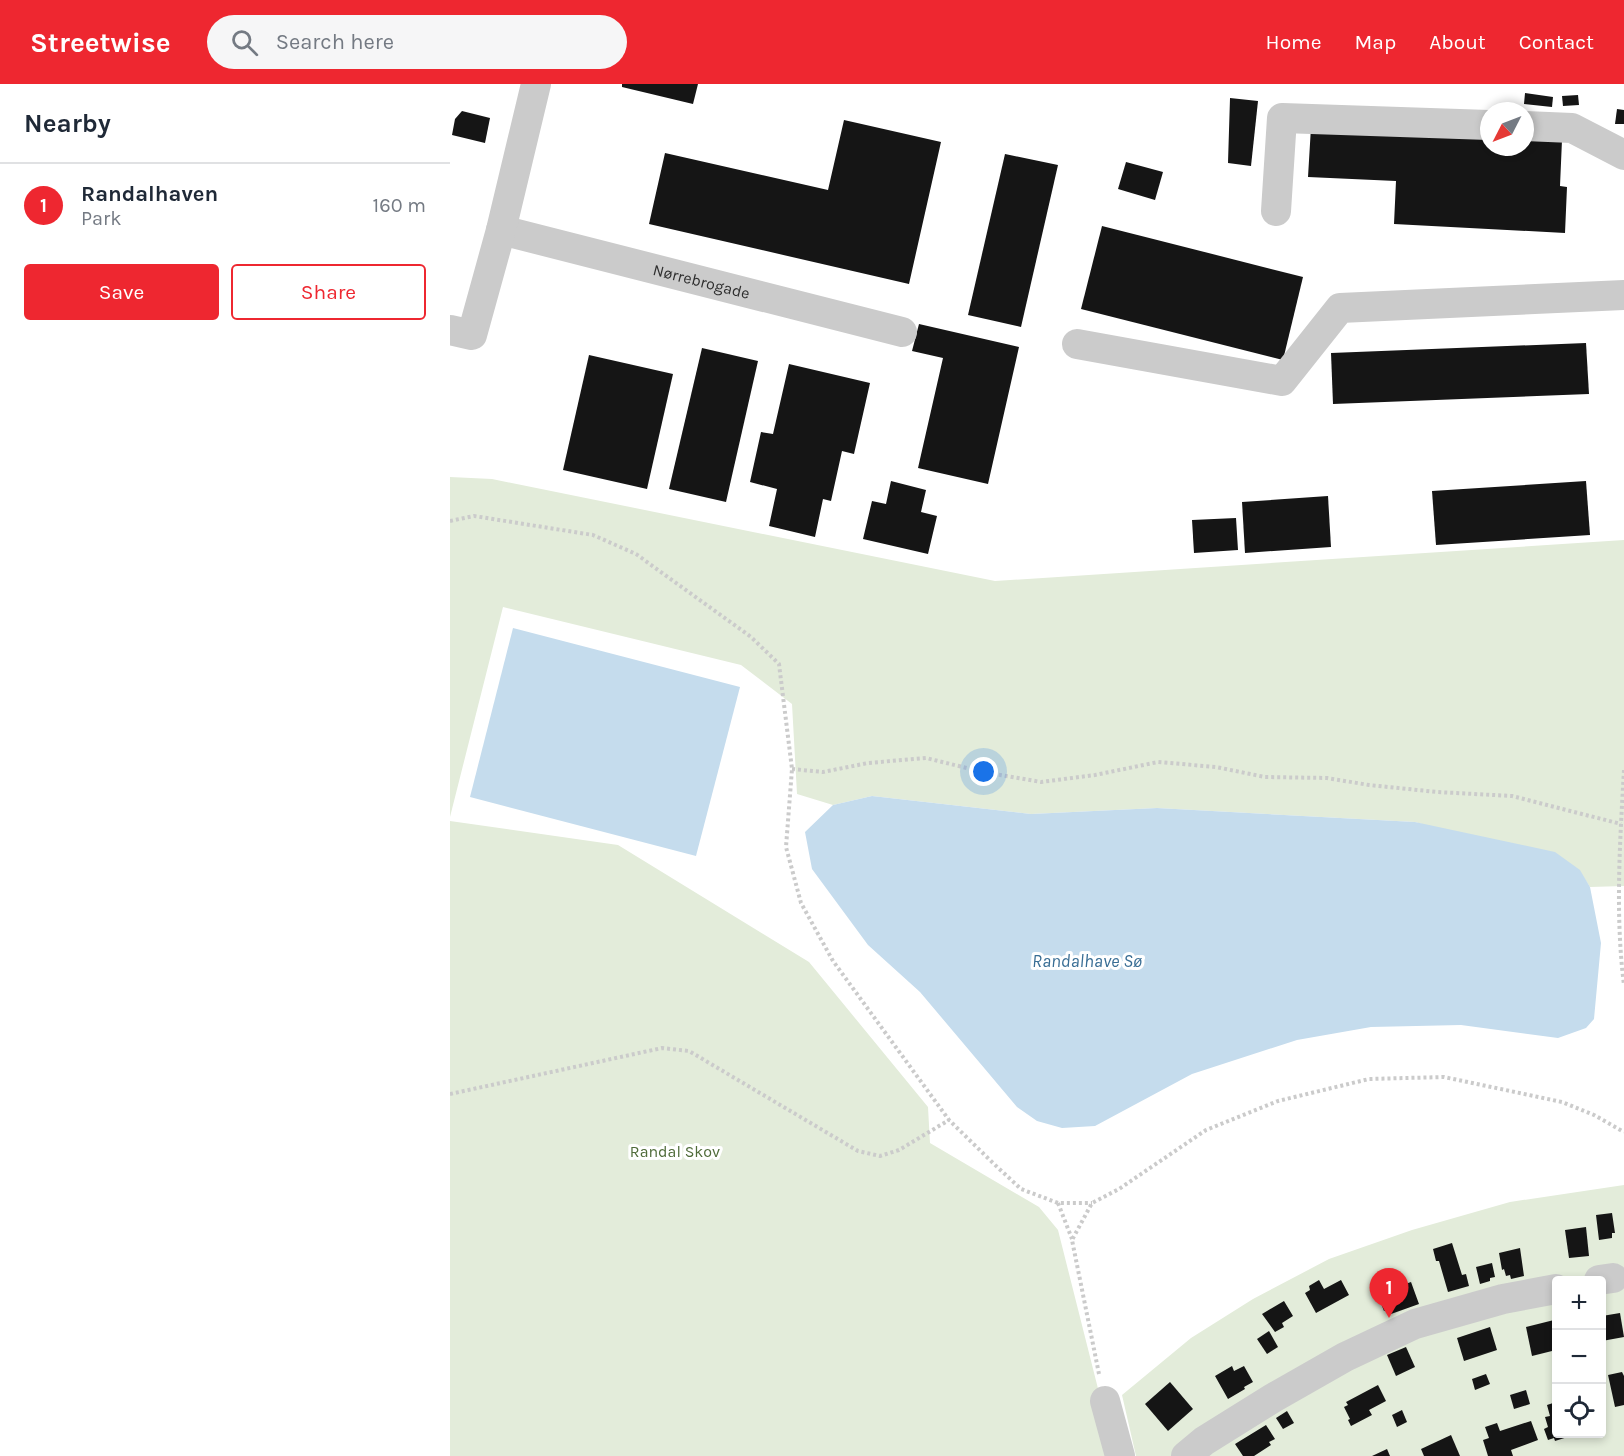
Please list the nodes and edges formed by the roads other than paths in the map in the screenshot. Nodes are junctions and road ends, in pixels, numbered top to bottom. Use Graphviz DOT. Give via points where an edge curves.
graph roads {
  1 [pos="536,84"];
  2 [pos="1480,125"];
  3 [pos="1534,126"];
  4 [pos="1624,155"];
  5 [pos="1276,212"];
  6 [pos="501,230"];
  7 [pos="1624,295"];
  8 [pos="461,332"];
  9 [pos="902,332"];
  10 [pos="1077,344"];
  11 [pos="1552,1290"];
  12 [pos="1105,1401"];
  13 [pos="1120,1456"];
  14 [pos="1186,1456"];
  1 -- 6 [label="street"];
  2 -- 5 [label="street" via="1282,118"];
  3 -- 4 [label="street" via="1572,128"];
  6 -- 8 [label="street"];
  6 -- 9 [label="street, Nørrebrogade"];
  7 -- 10 [label="street" via="1340,308 1282,381"];
  11 -- 14 [label="street" via="1503,1299 1415,1324 1345,1357 1273,1398"];
  12 -- 13 [label="street"];
}
